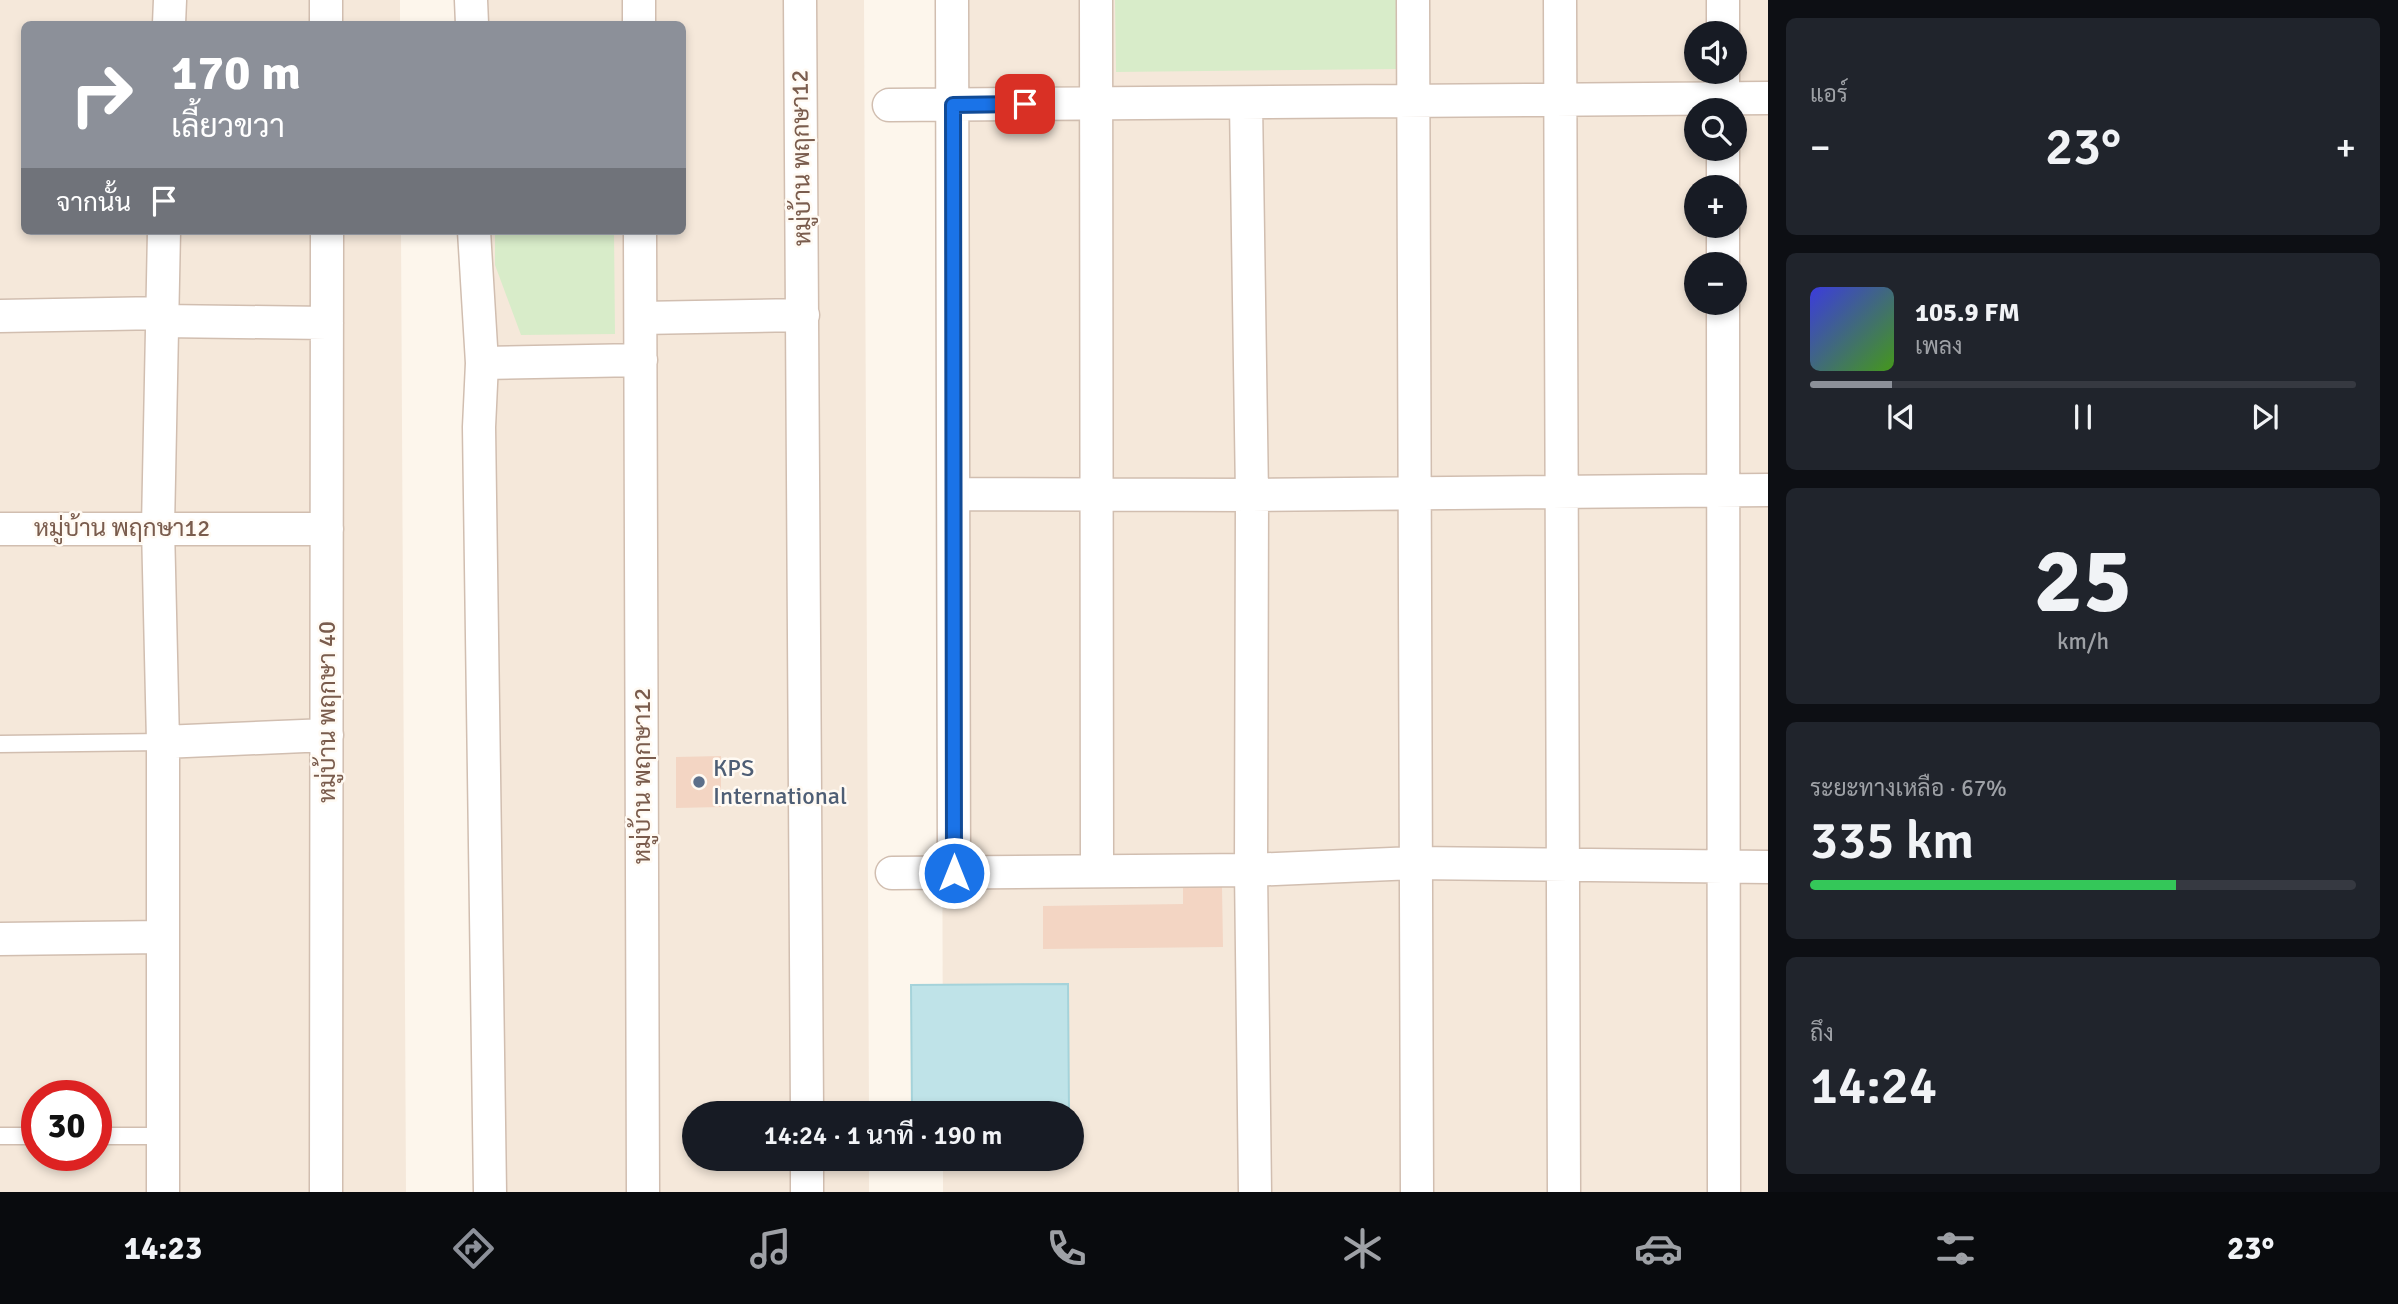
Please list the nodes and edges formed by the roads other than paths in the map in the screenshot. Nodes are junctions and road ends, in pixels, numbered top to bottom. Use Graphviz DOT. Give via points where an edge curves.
graph roads {
  1 [pos="170,0"];
  2 [pos="326,0"];
  3 [pos="471,0"];
  4 [pos="639,0"];
  5 [pos="800,0"];
  6 [pos="952,0"];
  7 [pos="1096,0"];
  8 [pos="1413,0"];
  9 [pos="1560,0"];
  10 [pos="1723,0"];
  11 [pos="169,21"];
  12 [pos="326,21"];
  13 [pos="471,21"];
  14 [pos="639,21"];
  15 [pos="1723,21"];
  16 [pos="1723,94"];
  17 [pos="1768,98"];
  18 [pos="1560,100"];
  19 [pos="1413,101"];
  20 [pos="1247,103"];
  21 [pos="1097,104"];
  22 [pos="953,105"];
  23 [pos="889,106"];
  24 [pos="164,235"];
  25 [pos="327,235"];
  26 [pos="474,235"];
  27 [pos="640,235"];
  28 [pos="803,315"];
  29 [pos="1723,315"];
  30 [pos="0,316"];
  31 [pos="163,317"];
  32 [pos="641,318"];
  33 [pos="327,323"];
  34 [pos="641,360"];
  35 [pos="482,363"];
  36 [pos="1723,490"];
  37 [pos="1768,490"];
  38 [pos="1561,492"];
  39 [pos="1414,494"];
  40 [pos="954,495"];
  41 [pos="1097,495"];
  42 [pos="1252,495"];
  43 [pos="158,527"];
  44 [pos="0,529"];
  45 [pos="327,529"];
  46 [pos="327,735"];
  47 [pos="163,742"];
  48 [pos="0,744"];
  49 [pos="1414,863"];
  50 [pos="1563,866"];
  51 [pos="1723,867"];
  52 [pos="1768,867"];
  53 [pos="1251,870"];
  54 [pos="1097,872"];
  55 [pos="892,873"];
  56 [pos="954,873"];
  57 [pos="163,937"];
  58 [pos="0,939"];
  59 [pos="807,1101"];
  60 [pos="0,1136"];
  61 [pos="21,1136"];
  62 [pos="112,1136"];
  63 [pos="163,1136"];
  64 [pos="807,1171"];
  65 [pos="163,1192"];
  66 [pos="326,1192"];
  67 [pos="490,1192"];
  68 [pos="643,1192"];
  69 [pos="807,1192"];
  70 [pos="1255,1192"];
  71 [pos="1417,1192"];
  72 [pos="1564,1192"];
  73 [pos="1724,1192"];
  1 -- 11 [label="street"];
  2 -- 12 [label="street"];
  3 -- 13 [label="street"];
  4 -- 14 [label="street"];
  5 -- 28 [label="street, หมู่บ้าน พฤกษา12"];
  6 -- 22 [label="street"];
  7 -- 21 [label="street"];
  8 -- 19 [label="street"];
  9 -- 18 [label="street"];
  10 -- 15 [label="street"];
  16 -- 17 [label="street"];
  16 -- 18 [label="street"];
  18 -- 19 [label="street"];
  18 -- 38 [label="street"];
  19 -- 20 [label="street"];
  19 -- 39 [label="street"];
  20 -- 21 [label="street"];
  20 -- 42 [label="street"];
  21 -- 22 [label="street"];
  21 -- 41 [label="street"];
  22 -- 23 [label="street"];
  22 -- 40 [label="street"];
  24 -- 31 [label="street"];
  25 -- 33 [label="street, หมู่บ้าน พฤกษา 40"];
  26 -- 35 [label="street"];
  27 -- 32 [label="street, หมู่บ้าน พฤกษา12"];
  28 -- 32 [label="street"];
  28 -- 59 [label="street, หมู่บ้าน พฤกษา12"];
  29 -- 36 [label="street"];
  30 -- 31 [label="street"];
  31 -- 33 [label="street"];
  31 -- 43 [label="street"];
  32 -- 34 [label="street, หมู่บ้าน พฤกษา12"];
  33 -- 45 [label="street, หมู่บ้าน พฤกษา 40"];
  34 -- 35 [label="street"];
  34 -- 68 [label="street, หมู่บ้าน พฤกษา12"];
  35 -- 67 [label="street" via="479,428"];
  36 -- 37 [label="street"];
  36 -- 38 [label="street"];
  36 -- 51 [label="street"];
  38 -- 39 [label="street"];
  38 -- 50 [label="street"];
  39 -- 42 [label="street"];
  39 -- 49 [label="street"];
  40 -- 41 [label="street"];
  40 -- 56 [label="street"];
  41 -- 42 [label="street"];
  41 -- 54 [label="street"];
  42 -- 53 [label="street"];
  43 -- 44 [label="street, หมู่บ้าน พฤกษา12"];
  43 -- 45 [label="street, หมู่บ้าน พฤกษา12"];
  43 -- 47 [label="street"];
  45 -- 46 [label="street, หมู่บ้าน พฤกษา 40"];
  46 -- 47 [label="street"];
  46 -- 66 [label="street, หมู่บ้าน พฤกษา 40"];
  47 -- 48 [label="lane"];
  47 -- 57 [label="street"];
  49 -- 50 [label="street"];
  49 -- 53 [label="street"];
  49 -- 71 [label="street"];
  50 -- 51 [label="street"];
  50 -- 72 [label="street"];
  51 -- 52 [label="street"];
  51 -- 73 [label="street"];
  53 -- 54 [label="street"];
  53 -- 70 [label="street"];
  54 -- 56 [label="street"];
  55 -- 56 [label="street"];
  57 -- 58 [label="street"];
  57 -- 63 [label="street"];
  60 -- 61 [label="lane"];
  62 -- 63 [label="lane"];
  63 -- 65 [label="street"];
  64 -- 69 [label="street"];
}
